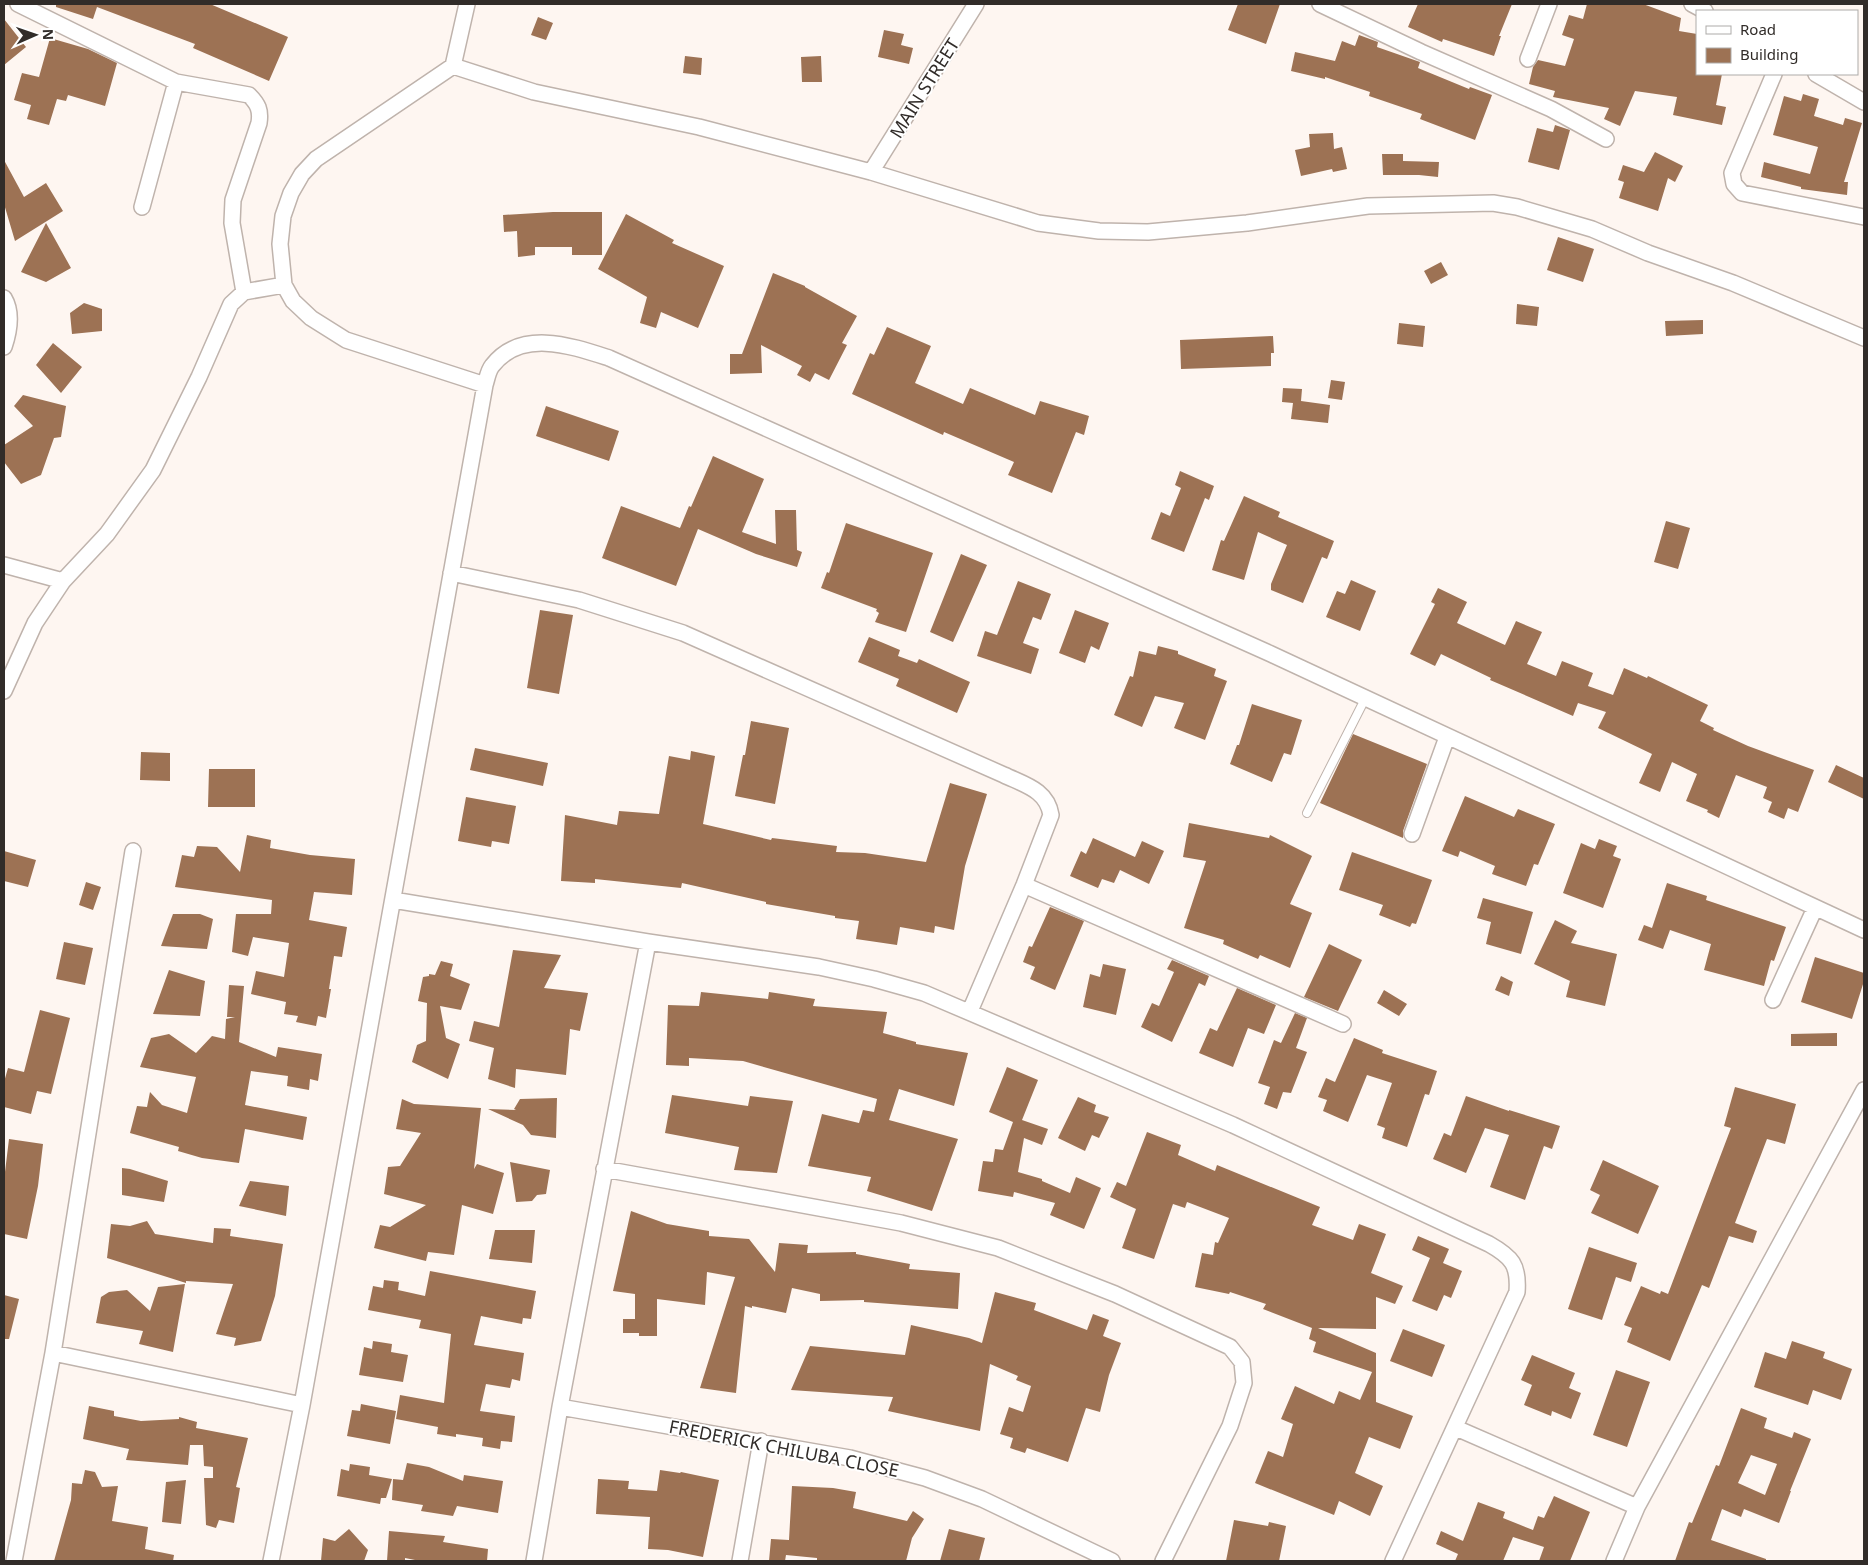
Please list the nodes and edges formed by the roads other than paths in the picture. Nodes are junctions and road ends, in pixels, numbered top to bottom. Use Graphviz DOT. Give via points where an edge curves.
graph roads {
  1 [pos="18,4"];
  2 [pos="467,4"];
  3 [pos="976,4"];
  4 [pos="1320,4"];
  5 [pos="1549,4"];
  6 [pos="1692,4"];
  7 [pos="1703,10"];
  8 [pos="1528,59"];
  9 [pos="453,66"];
  10 [pos="1774,75"];
  11 [pos="1818,75"];
  12 [pos="176,82"];
  13 [pos="1864,102"];
  14 [pos="1606,139"];
  15 [pos="871,172"];
  16 [pos="142,207"];
  17 [pos="1864,218"];
  18 [pos="284,285"];
  19 [pos="244,292"];
  20 [pos="4,298"];
  21 [pos="1864,338"];
  22 [pos="4,347"];
  23 [pos="485,385"];
  24 [pos="4,566"];
  25 [pos="451,573"];
  26 [pos="63,581"];
  27 [pos="4,691"];
  28 [pos="1365,699"];
  29 [pos="1448,737"];
  30 [pos="1307,813"];
  31 [pos="1412,834"];
  32 [pos="133,852"];
  33 [pos="1024,885"];
  34 [pos="393,900"];
  35 [pos="1815,908"];
  36 [pos="1864,930"];
  37 [pos="648,942"];
  38 [pos="1773,1000"];
  39 [pos="970,1011"];
  40 [pos="1343,1024"];
  41 [pos="1864,1090"];
  42 [pos="604,1169"];
  43 [pos="53,1353"];
  44 [pos="302,1406"];
  45 [pos="560,1407"];
  46 [pos="1456,1428"];
  47 [pos="761,1441"];
  48 [pos="1637,1507"];
  49 [pos="14,1561"];
  50 [pos="271,1561"];
  51 [pos="534,1561"];
  52 [pos="740,1561"];
  53 [pos="1112,1561"];
  54 [pos="1163,1561"];
  55 [pos="1394,1561"];
  56 [pos="1614,1561"];
  1 -- 12 [label="street"];
  2 -- 9 [label="street"];
  3 -- 15 [label="street, MAIN STREET"];
  4 -- 14 [label="street" via="1551,109"];
  5 -- 8 [label="street"];
  6 -- 7 [label="street"];
  9 -- 15 [label="street" via="534,92 699,127"];
  9 -- 18 [label="street" via="316,159 302,174 283,216 280,244"];
  10 -- 17 [label="street" via="1732,173 1734,184 1742,194"];
  11 -- 13 [label="street"];
  12 -- 16 [label="street"];
  12 -- 19 [label="street" via="249,95 260,112 233,200 232,223"];
  15 -- 21 [label="street" via="1038,223 1099,231 1148,232 1227,225 1368,206 1493,203 1517,207 1592,230 1733,283"];
  18 -- 19 [label="street"];
  18 -- 23 [label="street" via="293,301 311,318 346,340"];
  19 -- 26 [label="street" via="231,304 153,470 107,534"];
  20 -- 22 [label="street" via="10,323"];
  23 -- 25 [label="street"];
  23 -- 28 [label="street" via="491,368 500,358 533,343 581,349 609,358"];
  24 -- 26 [label="street"];
  25 -- 33 [label="street" via="578,600 683,633 1042,794 1051,815"];
  25 -- 34 [label="street"];
  26 -- 27 [label="street" via="35,623"];
  28 -- 29 [label="street"];
  28 -- 30 [label="lane"];
  29 -- 31 [label="street"];
  29 -- 35 [label="street"];
  32 -- 43 [label="street"];
  33 -- 39 [label="street"];
  33 -- 40 [label="street"];
  34 -- 37 [label="street"];
  34 -- 44 [label="street"];
  35 -- 36 [label="street"];
  35 -- 38 [label="street"];
  37 -- 39 [label="street" via="819,967 924,993"];
  37 -- 42 [label="street"];
  39 -- 46 [label="street" via="1233,1125 1503,1252 1514,1263 1518,1276 1517,1292"];
  41 -- 48 [label="street"];
  42 -- 45 [label="street"];
  42 -- 54 [label="street" via="901,1223 998,1248 1115,1294 1230,1347 1242,1362 1244,1382 1230,1426"];
  43 -- 44 [label="street"];
  43 -- 49 [label="street"];
  44 -- 50 [label="street"];
  45 -- 47 [label="street, FREDERICK CHILUBA CLOSE"];
  45 -- 51 [label="street"];
  46 -- 48 [label="street"];
  46 -- 55 [label="street"];
  47 -- 52 [label="street"];
  47 -- 53 [label="street, FREDERICK CHILUBA CLOSE" via="850,1458 925,1478 982,1499"];
  48 -- 56 [label="street"];
}
